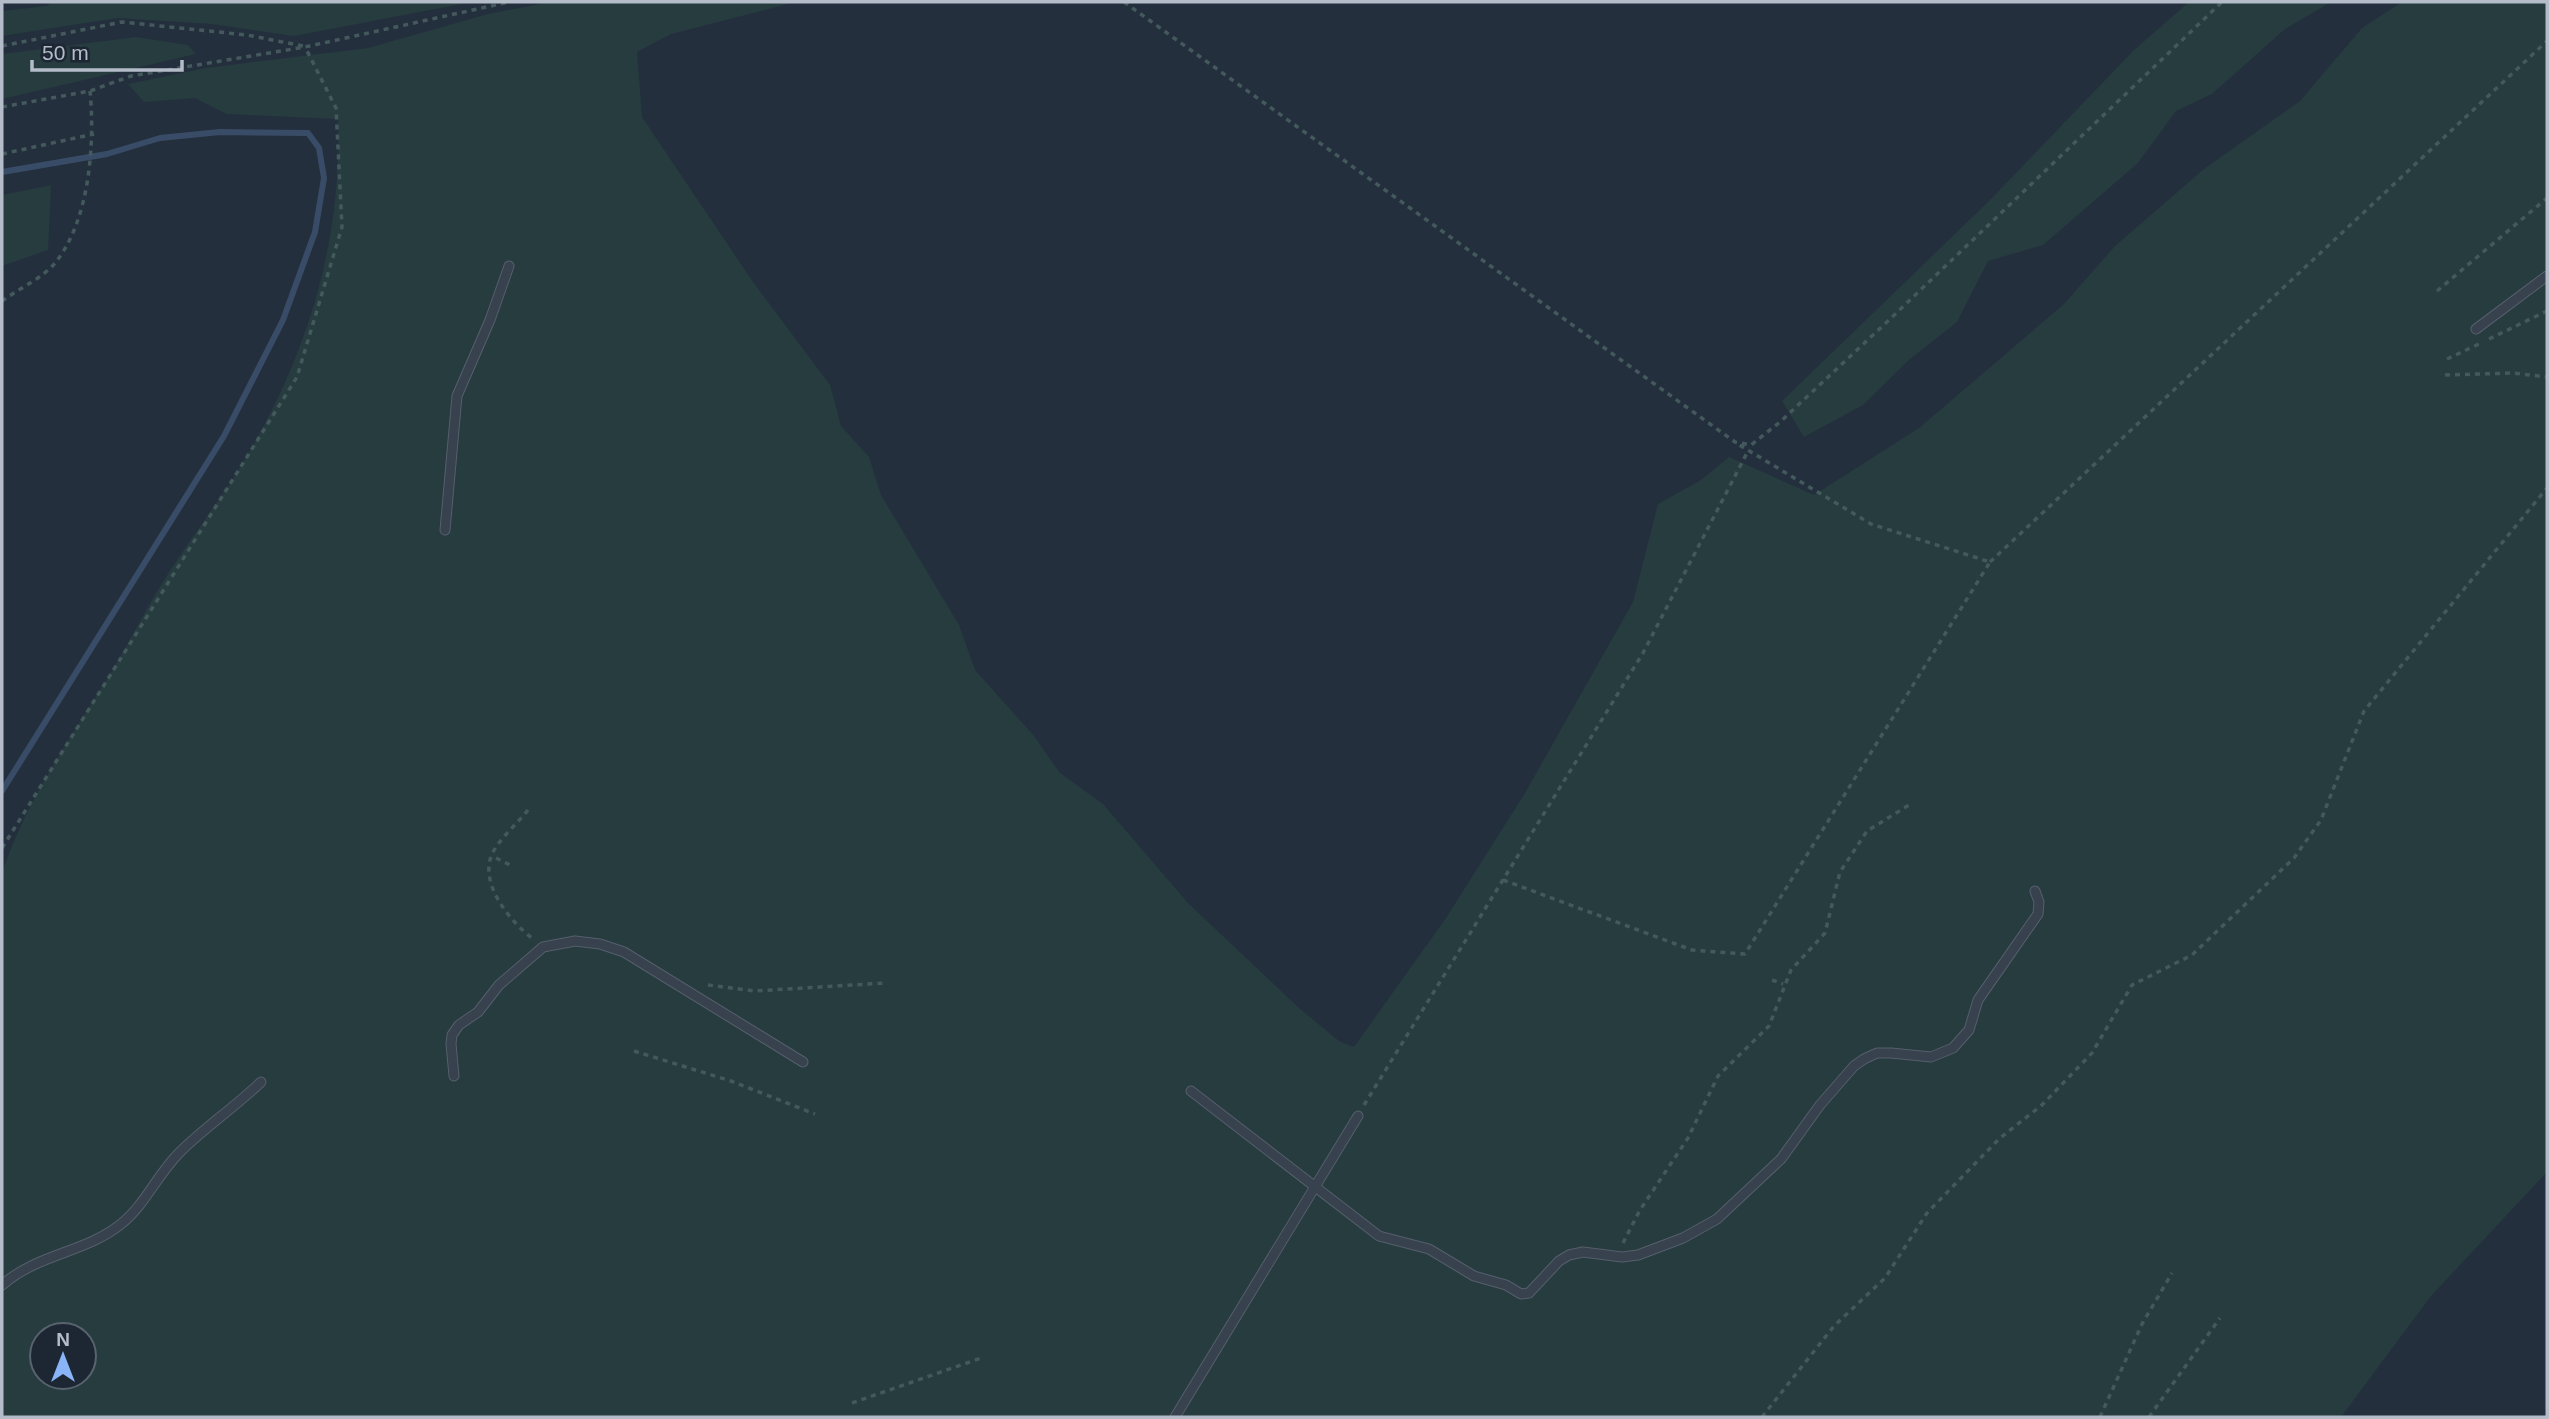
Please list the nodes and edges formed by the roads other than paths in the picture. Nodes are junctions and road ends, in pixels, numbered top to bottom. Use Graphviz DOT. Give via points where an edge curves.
graph roads {
  1 [pos="509,266"];
  2 [pos="2547,276"];
  3 [pos="2476,329"];
  4 [pos="445,530"];
  5 [pos="2035,891"];
  6 [pos="803,1062"];
  7 [pos="454,1076"];
  8 [pos="261,1082"];
  9 [pos="1191,1091"];
  10 [pos="1358,1116"];
  11 [pos="1314,1185"];
  12 [pos="2,1285"];
  13 [pos="1175,1417"];
  1 -- 4 [label="lane" via="457,396"];
  2 -- 3 [label="lane"];
  5 -- 11 [label="lane" via="2038,914 1978,1000 1969,1030 1953,1048 1931,1056 1891,1053 1864,1059 1820,1105 1781,1159 1717,1219 1653,1251 1622,1257 1570,1255 1529,1293 1521,1294 1460,1269 1429,1249 1379,1236"];
  6 -- 7 [label="lane" via="624,952 575,941 543,947 459,1025 452,1035"];
  8 -- 12 [label="lane" via="180,1152 120,1225 30,1263"];
  9 -- 11 [label="lane"];
  10 -- 11 [label="lane"];
  11 -- 13 [label="lane"];
}
